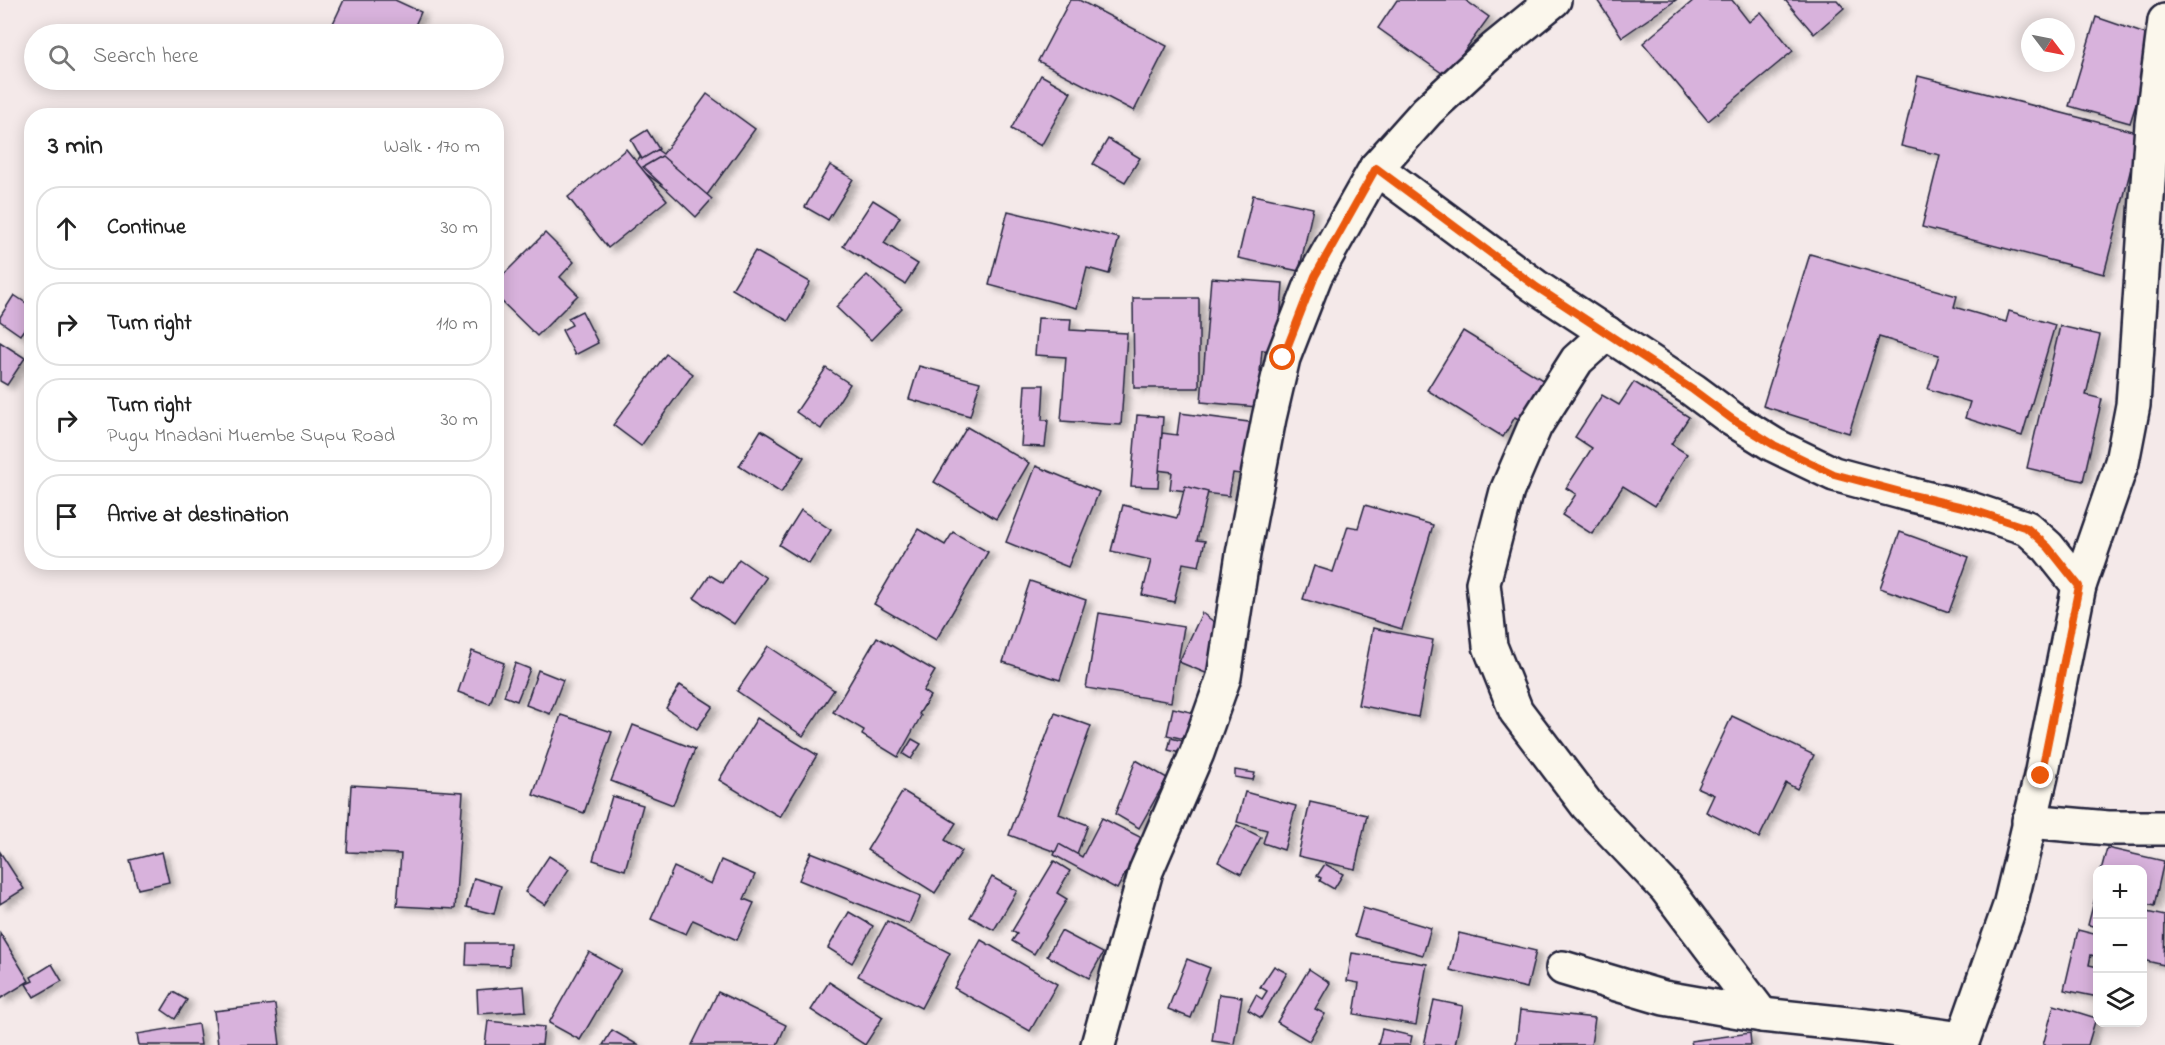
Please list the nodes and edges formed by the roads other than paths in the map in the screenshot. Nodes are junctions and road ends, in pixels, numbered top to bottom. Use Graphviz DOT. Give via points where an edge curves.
graph roads {
  1 [pos="1554,0"];
  2 [pos="2165,21"];
  3 [pos="1376,168"];
  4 [pos="1606,333"];
  5 [pos="2079,586"];
  6 [pos="2030,821"];
  7 [pos="2165,828"];
  8 [pos="1563,968"];
  9 [pos="1762,1015"];
  10 [pos="1961,1042"];
  11 [pos="1098,1045"];
  1 -- 3 [label="street" via="1494,48 1427,111"];
  2 -- 5 [label="street" via="2152,124 2133,405 2122,462"];
  3 -- 4 [label="street" via="1535,286"];
  3 -- 11 [label="street" via="1315,276 1283,358 1224,677 1197,753 1146,871"];
  4 -- 5 [label="street" via="1774,445 1834,474 1967,508 2027,528"];
  4 -- 9 [label="street" via="1577,360 1535,426 1507,491 1483,583 1490,646 1516,711 1587,805 1666,888"];
  5 -- 6 [label="street"];
  6 -- 7 [label="street"];
  6 -- 10 [label="street" via="2010,906"];
  8 -- 9 [label="street" via="1664,998"];
  9 -- 10 [label="street" via="1876,1027"];
}
